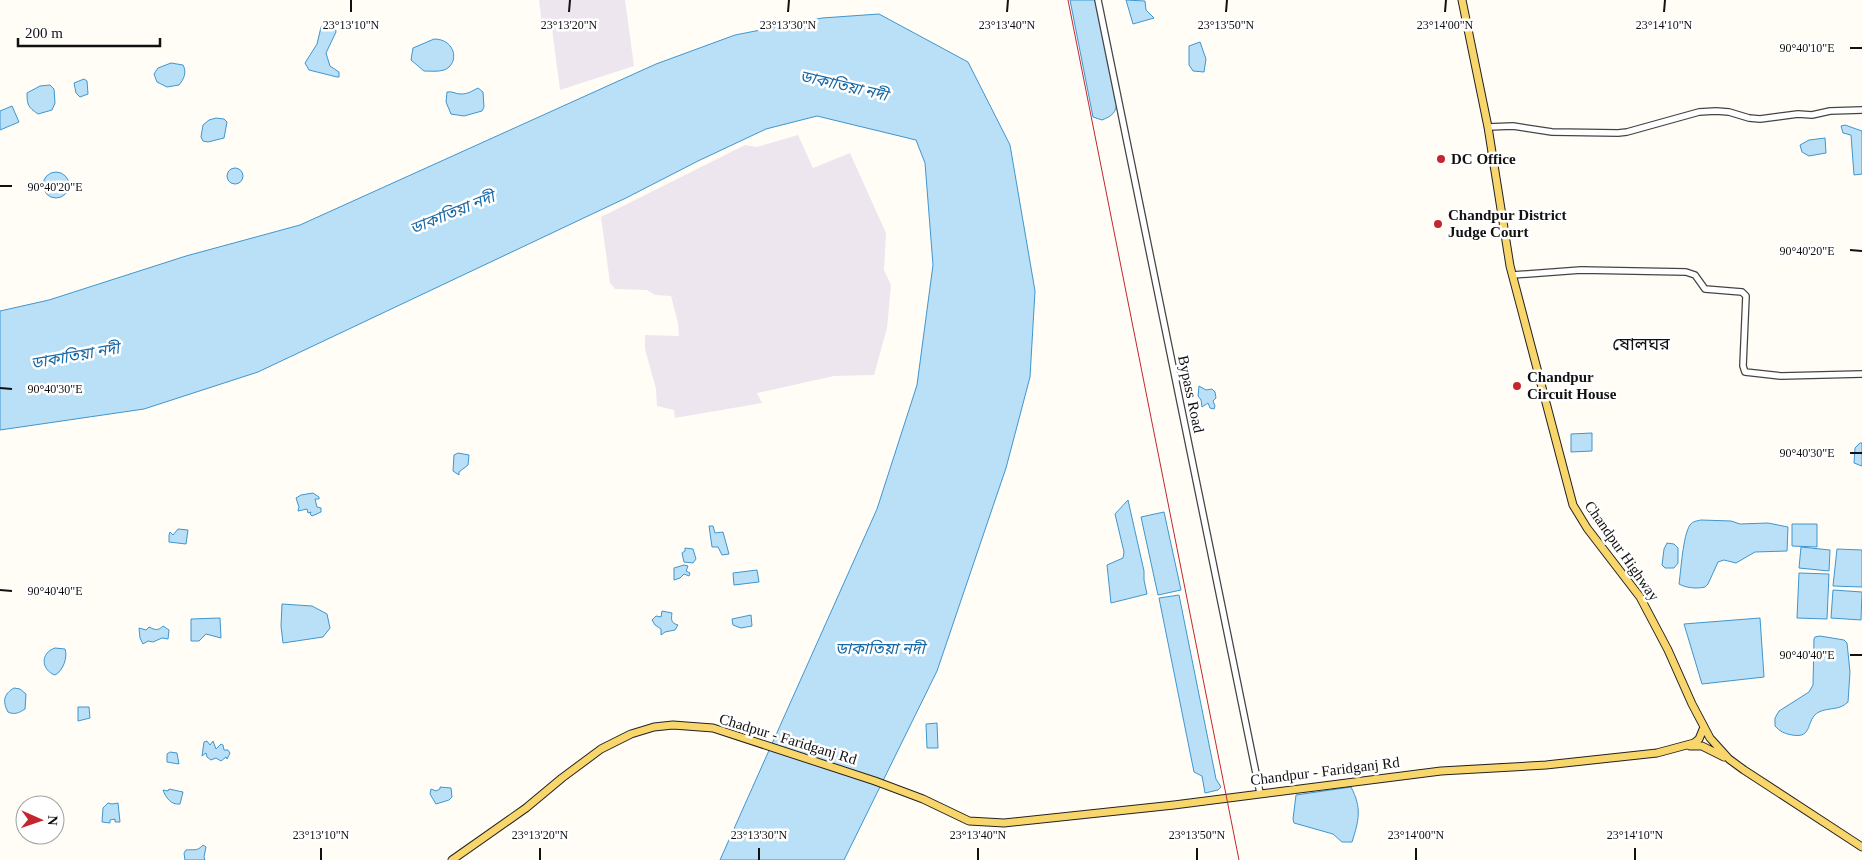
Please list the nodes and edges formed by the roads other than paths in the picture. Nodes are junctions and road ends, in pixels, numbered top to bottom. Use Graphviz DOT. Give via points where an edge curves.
graph roads {
  1 [pos="1098,0"];
  2 [pos="1462,0"];
  3 [pos="1862,110"];
  4 [pos="1488,127"];
  5 [pos="1512,275"];
  6 [pos="1862,374"];
  7 [pos="1704,727"];
  8 [pos="1685,746"];
  9 [pos="1729,759"];
  10 [pos="1260,793"];
  11 [pos="969,821"];
  12 [pos="1862,847"];
  13 [pos="452,860"];
  1 -- 10 [label="street, Bypass Road"];
  2 -- 4 [label="main road, Chandpur Highway"];
  3 -- 4 [label="street" via="1760,119 1716,110 1618,133"];
  4 -- 5 [label="main road, Chandpur Highway"];
  5 -- 6 [label="street" via="1580,270 1686,272 1695,275 1706,288 1742,292 1746,296 1742,366 1745,372 1781,376"];
  5 -- 7 [label="main road, Chandpur Highway" via="1573,505 1640,597"];
  7 -- 8 [label="main road" via="1699,739"];
  7 -- 9 [label="main road, Chandpur Highway"];
  8 -- 9 [label="main road" via="1702,746"];
  8 -- 10 [label="main road, Chandpur - Faridganj Rd" via="1635,756 1441,771"];
  9 -- 12 [label="main road"];
  10 -- 11 [label="main road, Chandpur - Faridganj Rd" via="1004,823"];
  11 -- 13 [label="main road, Chadpur - Faridganj Rd" via="875,781 713,728 673,725 650,727 601,749 526,808"];
}
